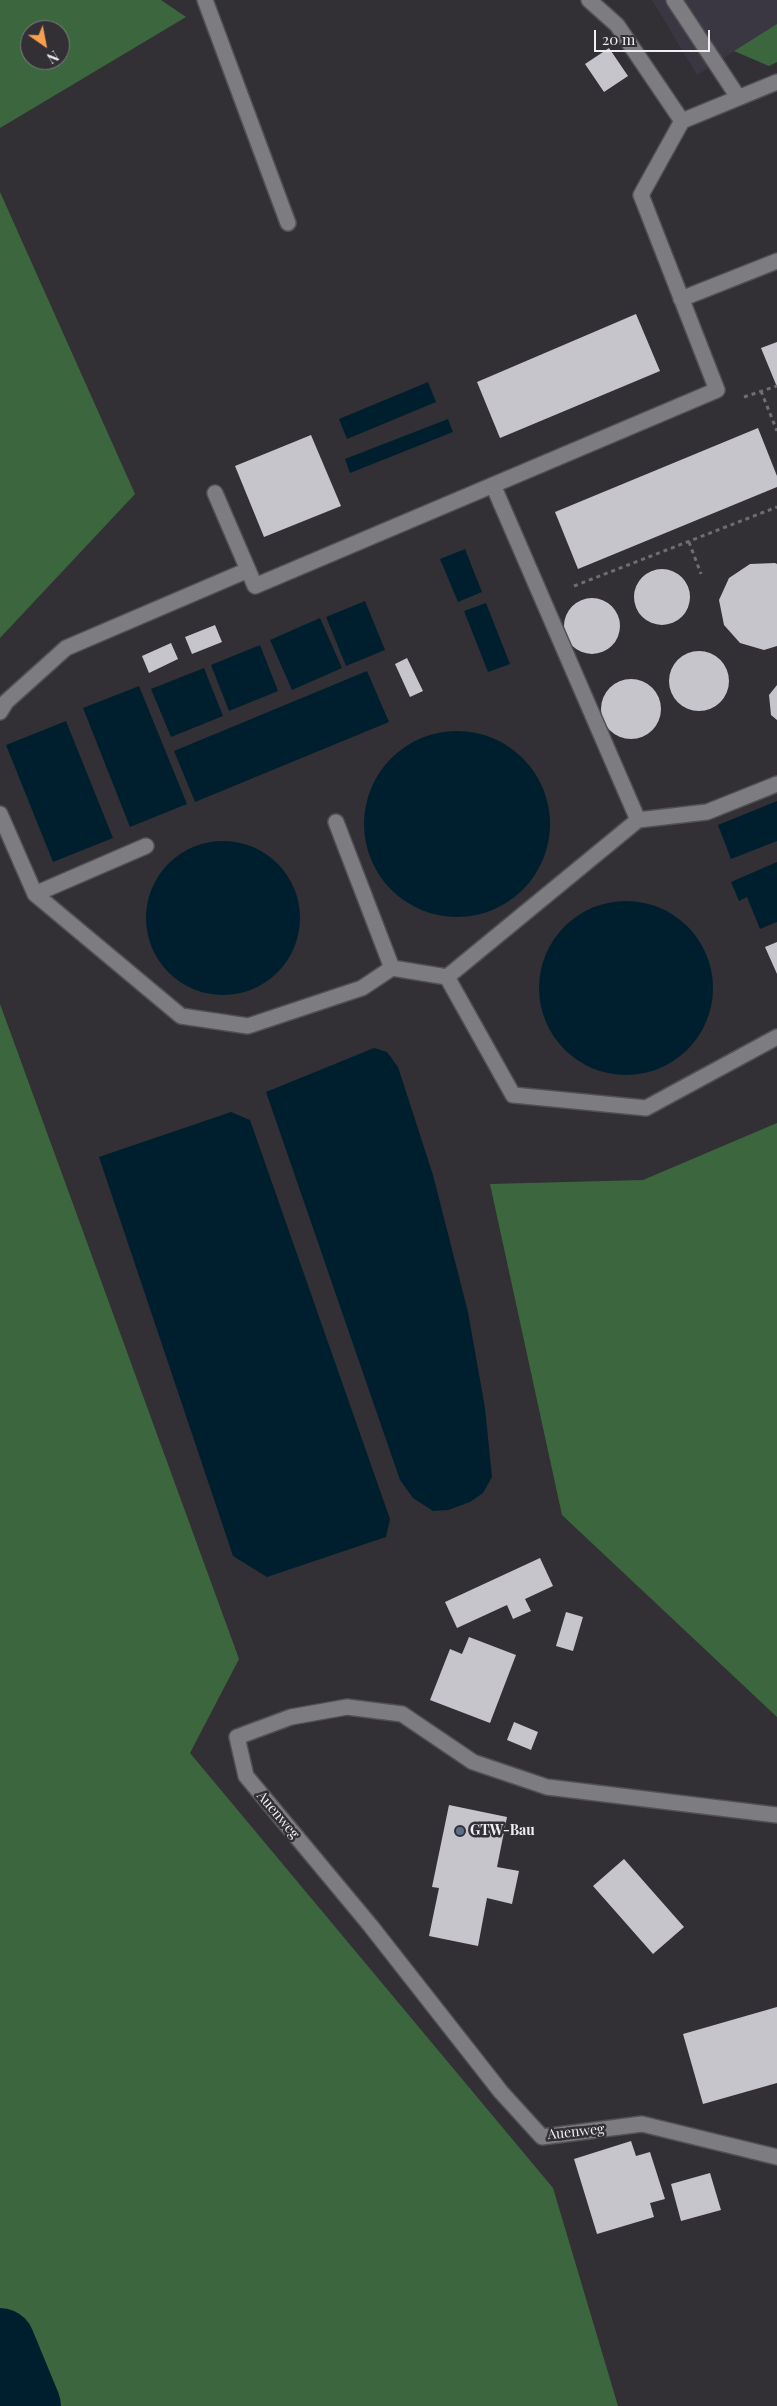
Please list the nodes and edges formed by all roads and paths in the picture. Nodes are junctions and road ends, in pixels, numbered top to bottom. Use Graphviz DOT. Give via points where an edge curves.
graph roads {
  1 [pos="205,0"];
  2 [pos="589,0"];
  3 [pos="674,0"];
  4 [pos="777,82"];
  5 [pos="738,97"];
  6 [pos="682,121"];
  7 [pos="288,223"];
  8 [pos="777,261"];
  9 [pos="682,299"];
  10 [pos="761,391"];
  11 [pos="777,431"];
  12 [pos="493,485"];
  13 [pos="215,493"];
  14 [pos="777,507"];
  15 [pos="689,542"];
  16 [pos="248,570"];
  17 [pos="701,574"];
  18 [pos="574,586"];
  19 [pos="0,712"];
  20 [pos="777,784"];
  21 [pos="0,814"];
  22 [pos="638,820"];
  23 [pos="336,822"];
  24 [pos="146,846"];
  25 [pos="34,894"];
  26 [pos="392,968"];
  27 [pos="447,977"];
  28 [pos="777,1037"];
  29 [pos="777,1815"];
  30 [pos="777,2158"];
  1 -- 7 [label="street"];
  2 -- 6 [label="street" via="617,25"];
  3 -- 5 [label="street"];
  4 -- 5 [label="street"];
  5 -- 6 [label="street"];
  6 -- 9 [label="street" via="641,195"];
  8 -- 9 [label="street"];
  9 -- 12 [label="street" via="717,390"];
  10 -- 11 [label="path"];
  12 -- 16 [label="street" via="255,586"];
  12 -- 22 [label="street"];
  13 -- 16 [label="street"];
  14 -- 15 [label="path"];
  15 -- 17 [label="path"];
  15 -- 18 [label="path"];
  16 -- 19 [label="street" via="66,648 6,702"];
  20 -- 22 [label="street" via="707,812"];
  21 -- 25 [label="street"];
  22 -- 27 [label="street"];
  23 -- 26 [label="street"];
  24 -- 25 [label="street"];
  25 -- 26 [label="street" via="181,1016 248,1026 362,988"];
  26 -- 27 [label="street"];
  27 -- 28 [label="street" via="513,1095 646,1108"];
  29 -- 30 [label="street, Auenweg" via="547,1787 473,1762 402,1714 347,1707 291,1717 237,1737 246,1776 370,1925 501,2092 542,2137 642,2124"];
}
